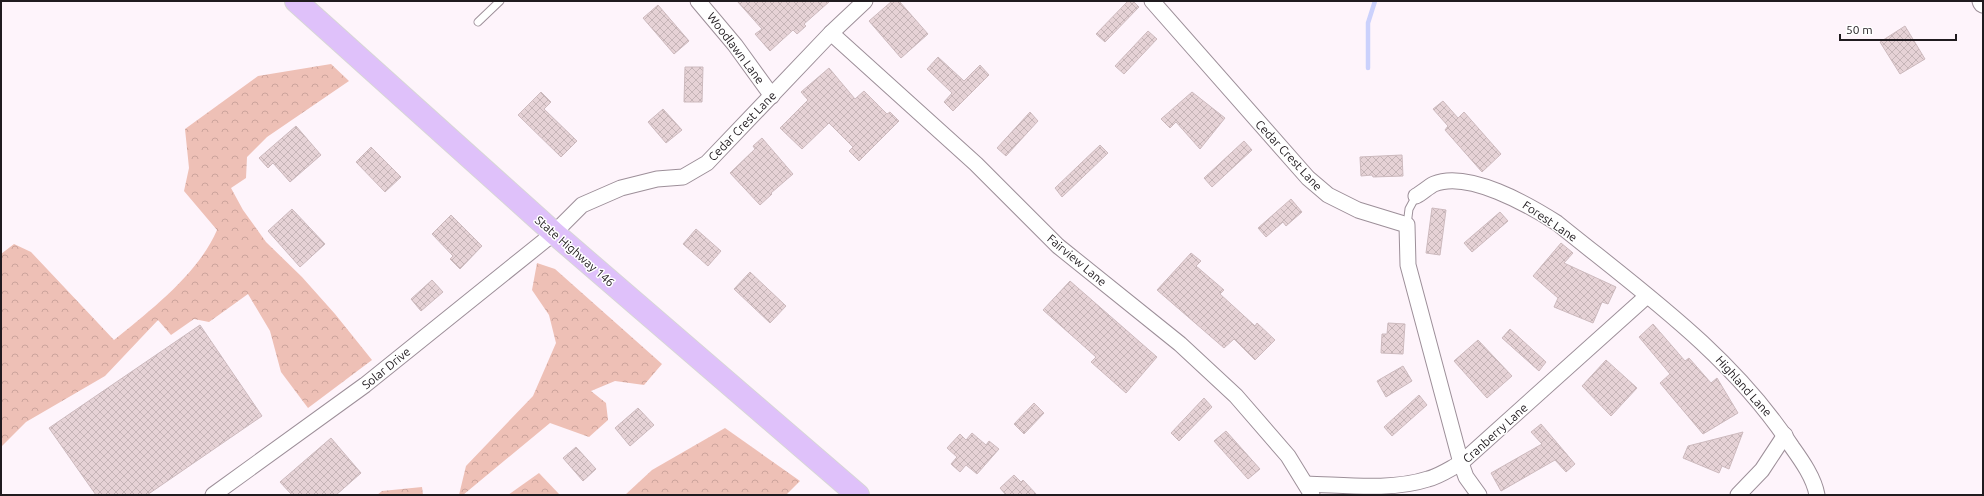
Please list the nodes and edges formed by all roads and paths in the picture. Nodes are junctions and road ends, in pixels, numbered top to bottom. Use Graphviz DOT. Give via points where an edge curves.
graph roads {
  1 [pos="296,1"];
  2 [pos="500,1"];
  3 [pos="698,1"];
  4 [pos="865,1"];
  5 [pos="1152,1"];
  6 [pos="478,22"];
  7 [pos="831,33"];
  8 [pos="772,96"];
  9 [pos="1416,196"];
  10 [pos="1407,225"];
  11 [pos="554,233"];
  12 [pos="1647,296"];
  13 [pos="1785,435"];
  14 [pos="1461,463"];
  15 [pos="1309,489"];
  16 [pos="213,495"];
  17 [pos="858,495"];
  18 [pos="1479,495"];
  19 [pos="1738,495"];
  20 [pos="1817,495"];
  1 -- 11 [label="main road, State Highway 146"];
  2 -- 6 [label="lane"];
  3 -- 8 [label="street, Woodlawn Lane" via="735,45"];
  4 -- 7 [label="street, Cedar Crest Lane"];
  5 -- 10 [label="street, Cedar Crest Lane" via="1308,178 1328,195 1358,210"];
  7 -- 8 [label="street, Cedar Crest Lane"];
  7 -- 15 [label="street, Fairview Lane" via="976,164 1058,246 1180,344 1236,396 1288,456"];
  8 -- 11 [label="street, Cedar Crest Lane" via="707,163 683,177 657,179 621,188 582,205"];
  9 -- 10 [label="lane" via="1409,209"];
  9 -- 12 [label="street, Forest Lane" via="1434,184 1451,181 1496,190 1557,223"];
  10 -- 14 [label="street" via="1408,265"];
  11 -- 16 [label="street, Solar Drive" via="365,385"];
  11 -- 17 [label="main road, State Highway 146"];
  12 -- 13 [label="street, Highland Lane" via="1702,342 1749,391"];
  12 -- 14 [label="street, Cranberry Lane"];
  13 -- 19 [label="street" via="1762,470"];
  13 -- 20 [label="street, Highland Lane" via="1805,465"];
  14 -- 15 [label="street, Cranberry Lane" via="1429,479 1403,484"];
  14 -- 18 [label="street" via="1466,477"];
}
